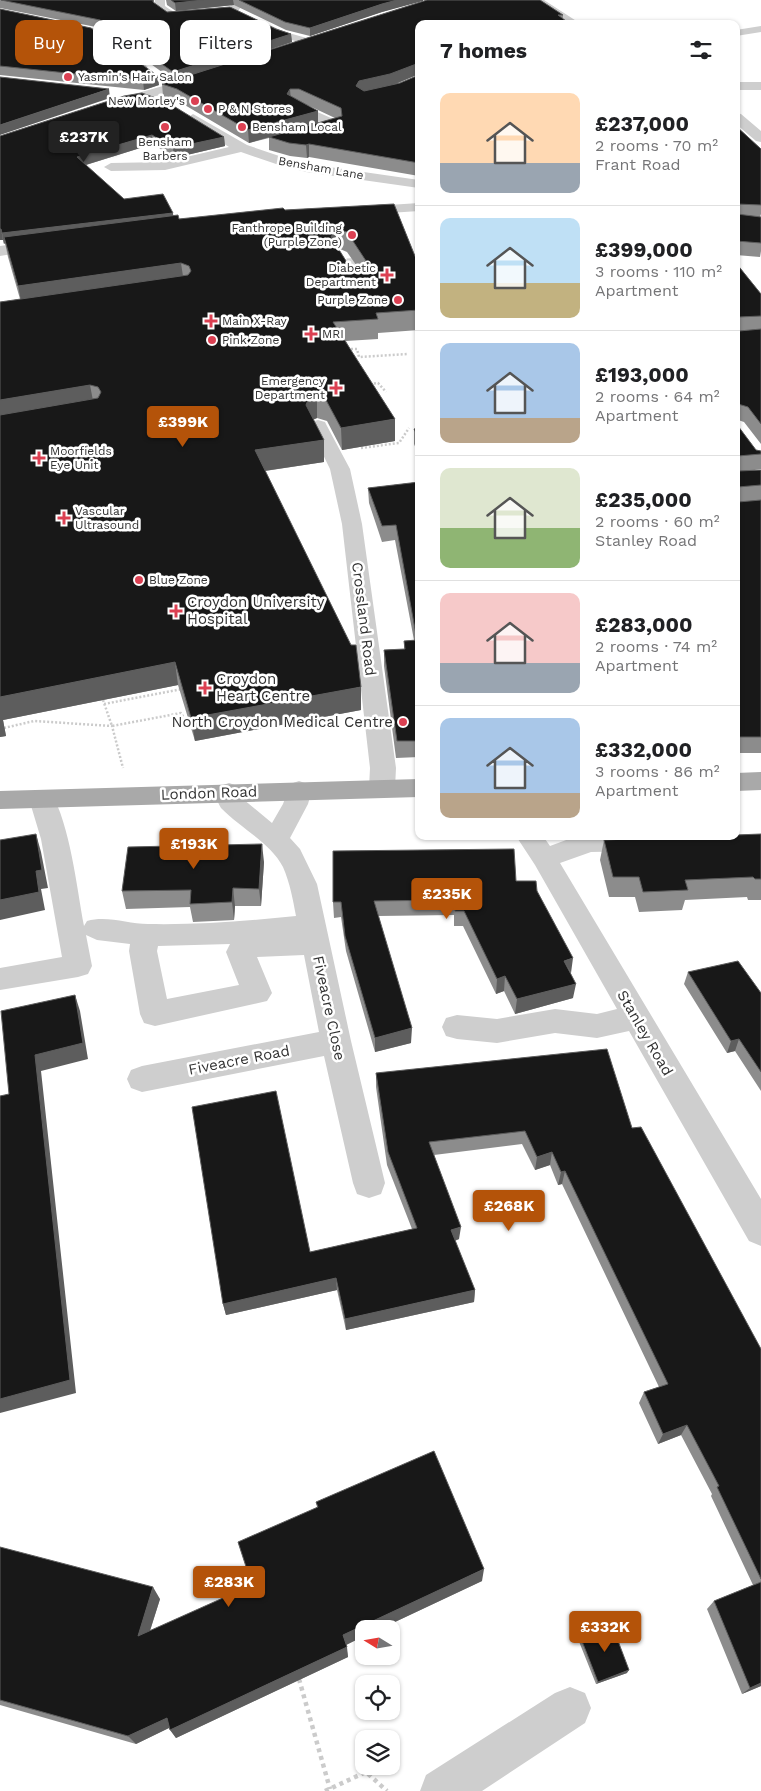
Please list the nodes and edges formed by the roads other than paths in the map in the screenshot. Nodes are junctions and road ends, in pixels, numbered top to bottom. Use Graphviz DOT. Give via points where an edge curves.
graph roads {
  1 [pos="148,0"];
  2 [pos="536,0"];
  3 [pos="159,3"];
  4 [pos="220,11"];
  5 [pos="239,11"];
  6 [pos="0,12"];
  7 [pos="201,14"];
  8 [pos="569,20"];
  9 [pos="761,30"];
  10 [pos="740,33"];
  11 [pos="292,48"];
  12 [pos="213,75"];
  13 [pos="740,86"];
  14 [pos="761,86"];
  15 [pos="172,88"];
  16 [pos="112,92"];
  17 [pos="144,96"];
  18 [pos="169,104"];
  19 [pos="295,106"];
  20 [pos="102,108"];
  21 [pos="181,111"];
  22 [pos="740,120"];
  23 [pos="299,136"];
  24 [pos="761,138"];
  25 [pos="272,143"];
  26 [pos="245,149"];
  27 [pos="111,167"];
  28 [pos="415,183"];
  29 [pos="415,208"];
  30 [pos="344,212"];
  31 [pos="57,243"];
  32 [pos="0,251"];
  33 [pos="318,426"];
  34 [pos="761,781"];
  35 [pos="740,782"];
  36 [pos="382,788"];
  37 [pos="415,788"];
  38 [pos="299,790"];
  39 [pos="229,792"];
  40 [pos="42,799"];
  41 [pos="0,800"];
  42 [pos="277,840"];
  43 [pos="663,841"];
  44 [pos="536,847"];
  45 [pos="98,929"];
  46 [pos="146,935"];
  47 [pos="313,935"];
  48 [pos="3,979"];
  49 [pos="636,1017"];
  50 [pos="456,1027"];
  51 [pos="336,1041"];
  52 [pos="142,1079"];
  53 [pos="368,1183"];
  54 [pos="761,1230"];
  55 [pos="570,1708"];
  56 [pos="442,1791"];
  1 -- 3 [label="street"];
  2 -- 8 [label="street"];
  3 -- 7 [label="street" via="173,17"];
  4 -- 5 [label="street"];
  5 -- 11 [label="street" via="281,34 315,40"];
  6 -- 15 [label="street" via="97,32"];
  9 -- 10 [label="street"];
  12 -- 15 [label="street"];
  13 -- 14 [label="street"];
  15 -- 17 [label="street"];
  16 -- 17 [label="street"];
  17 -- 18 [label="street"];
  17 -- 20 [label="street"];
  19 -- 23 [label="street" via="335,125"];
  21 -- 26 [label="street, Bensham Lane"];
  22 -- 24 [label="street"];
  25 -- 26 [label="street"];
  26 -- 27 [label="street" via="165,166"];
  26 -- 28 [label="street, Bensham Lane" via="295,165"];
  29 -- 30 [label="street"];
  31 -- 32 [label="street"];
  33 -- 36 [label="street, Crossland Road" via="340,468 352,524"];
  34 -- 35 [label="main road"];
  36 -- 37 [label="main road, London Road"];
  36 -- 38 [label="main road, London Road"];
  38 -- 39 [label="main road, London Road"];
  38 -- 42 [label="street" via="297,804 280,829"];
  39 -- 40 [label="main road, London Road"];
  39 -- 42 [label="street, Fiveacre Close" via="230,802 235,807"];
  40 -- 41 [label="main road, London Road"];
  40 -- 48 [label="street" via="54,839 78,966"];
  42 -- 47 [label="street, Fiveacre Close" via="297,868"];
  43 -- 44 [label="street"];
  44 -- 49 [label="street, Stanley Road"];
  45 -- 46 [label="street"];
  46 -- 47 [label="street"];
  46 -- 47 [label="street" via="143,951 155,1014 257,993 240,952 242,949"];
  47 -- 51 [label="street, Fiveacre Close"];
  49 -- 50 [label="street" via="597,1026 555,1021 497,1031"];
  49 -- 54 [label="street, Stanley Road"];
  51 -- 52 [label="street, Fiveacre Road"];
  51 -- 53 [label="street, Fiveacre Close"];
  55 -- 56 [label="street"];
}
